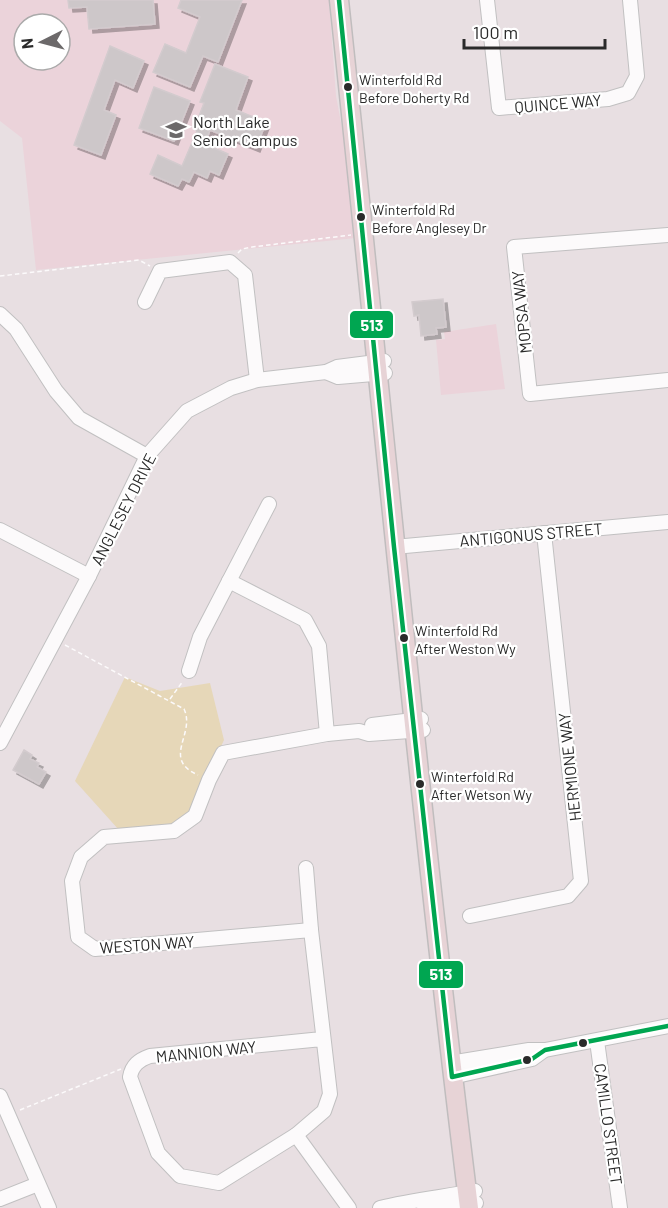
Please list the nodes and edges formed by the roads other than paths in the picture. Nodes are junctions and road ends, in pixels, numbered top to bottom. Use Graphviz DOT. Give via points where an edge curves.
graph roads {
  1 [pos="339,0"];
  2 [pos="347,0"];
  3 [pos="487,0"];
  4 [pos="630,0"];
  5 [pos="668,235"];
  6 [pos="144,302"];
  7 [pos="0,314"];
  8 [pos="381,368"];
  9 [pos="257,380"];
  10 [pos="668,380"];
  11 [pos="147,456"];
  12 [pos="269,504"];
  13 [pos="668,522"];
  14 [pos="0,530"];
  15 [pos="544,533"];
  16 [pos="398,547"];
  17 [pos="89,576"];
  18 [pos="229,581"];
  19 [pos="189,671"];
  20 [pos="418,725"];
  21 [pos="327,734"];
  22 [pos="0,743"];
  23 [pos="306,868"];
  24 [pos="470,916"];
  25 [pos="311,930"];
  26 [pos="668,1026"];
  27 [pos="322,1039"];
  28 [pos="597,1041"];
  29 [pos="455,1069"];
  30 [pos="0,1096"];
  31 [pos="296,1135"];
  32 [pos="38,1184"];
  33 [pos="0,1199"];
  34 [pos="472,1201"];
  35 [pos="49,1208"];
  36 [pos="349,1208"];
  37 [pos="380,1208"];
  38 [pos="621,1208"];
  1 -- 8 [label="main road"];
  2 -- 8 [label="main road"];
  3 -- 4 [label="street, QUINCE WAY" via="499,108 608,99 628,93 638,76"];
  5 -- 10 [label="street, MOPSA WAY" via="514,247 530,394"];
  6 -- 9 [label="street" via="160,271 230,262 245,275"];
  7 -- 11 [label="street" via="16,329 56,391 79,418"];
  8 -- 9 [label="street, ANGLESEY DRIVE" via="338,377 326,372"];
  8 -- 16 [label="main road"];
  9 -- 11 [label="street, ANGLESEY DRIVE" via="231,388 187,411"];
  11 -- 17 [label="street, ANGLESEY DRIVE"];
  12 -- 18 [label="street"];
  13 -- 15 [label="street, ANTIGONUS STREET"];
  14 -- 17 [label="street"];
  15 -- 16 [label="street, ANTIGONUS STREET"];
  15 -- 24 [label="street, HERMIONE WAY" via="581,881 568,896"];
  16 -- 20 [label="main road"];
  17 -- 22 [label="street, ANGLESEY DRIVE"];
  18 -- 19 [label="street" via="200,637"];
  18 -- 21 [label="street" via="305,620 319,646"];
  20 -- 21 [label="street, WESTON WAY" via="369,734"];
  20 -- 29 [label="main road"];
  21 -- 25 [label="street, WESTON WAY" via="223,753 195,816 174,831 104,837 81,857 72,881 78,937 95,949"];
  23 -- 25 [label="street"];
  25 -- 27 [label="street"];
  26 -- 28 [label="street"];
  27 -- 31 [label="street" via="330,1094 324,1111"];
  27 -- 31 [label="street, MANNION WAY" via="150,1056 131,1071 131,1086 158,1153 180,1176 219,1183"];
  28 -- 29 [label="street" via="529,1050"];
  28 -- 38 [label="street, CAMILLO STREET"];
  29 -- 34 [label="main road"];
  30 -- 32 [label="street"];
  31 -- 36 [label="street"];
  32 -- 33 [label="street"];
  32 -- 35 [label="street"];
  34 -- 37 [label="street"];
}
